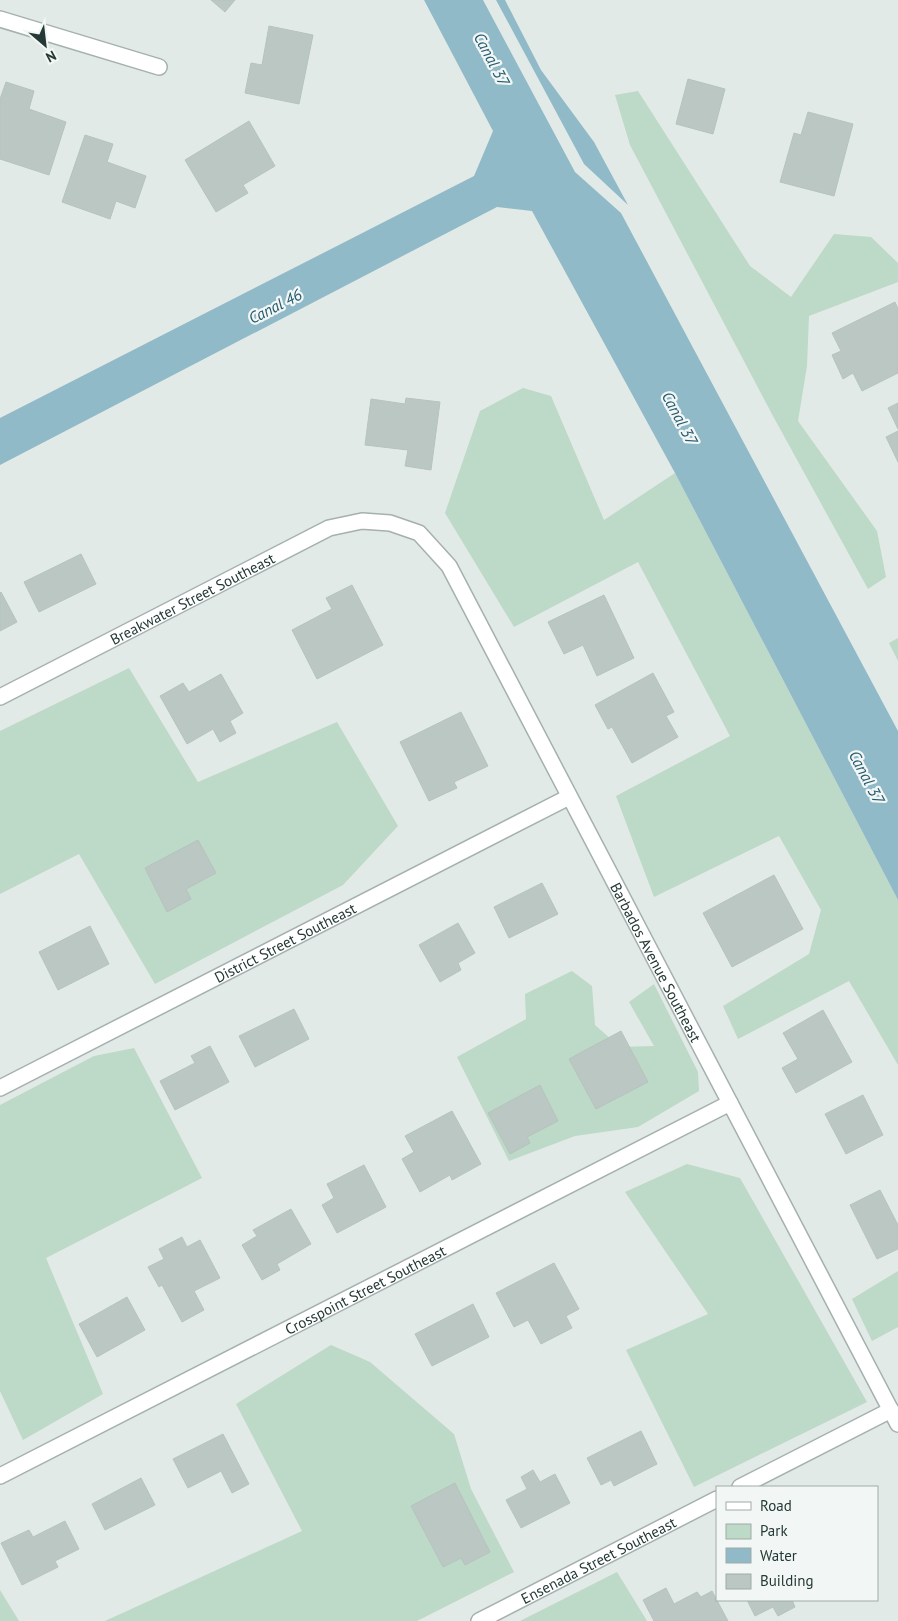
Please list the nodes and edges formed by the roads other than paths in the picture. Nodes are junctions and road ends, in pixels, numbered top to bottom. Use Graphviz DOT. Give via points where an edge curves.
graph roads {
  1 [pos="0,19"];
  2 [pos="159,67"];
  3 [pos="390,523"];
  4 [pos="0,697"];
  5 [pos="569,797"];
  6 [pos="0,1088"];
  7 [pos="730,1103"];
  8 [pos="891,1410"];
  9 [pos="898,1424"];
  10 [pos="0,1476"];
  11 [pos="742,1486"];
  12 [pos="716,1500"];
  13 [pos="479,1621"];
  1 -- 2 [label="street"];
  3 -- 4 [label="street, Breakwater Street Southeast" via="362,521 330,528"];
  3 -- 5 [label="street, Barbados Avenue Southeast" via="419,533 449,566"];
  5 -- 6 [label="street, District Street Southeast"];
  5 -- 7 [label="street, Barbados Avenue Southeast"];
  7 -- 8 [label="street, Barbados Avenue Southeast"];
  7 -- 10 [label="street, Crosspoint Street Southeast"];
  8 -- 9 [label="street, Barbados Avenue Southeast"];
  8 -- 11 [label="street"];
  12 -- 13 [label="street, Ensenada Street Southeast"];
}
